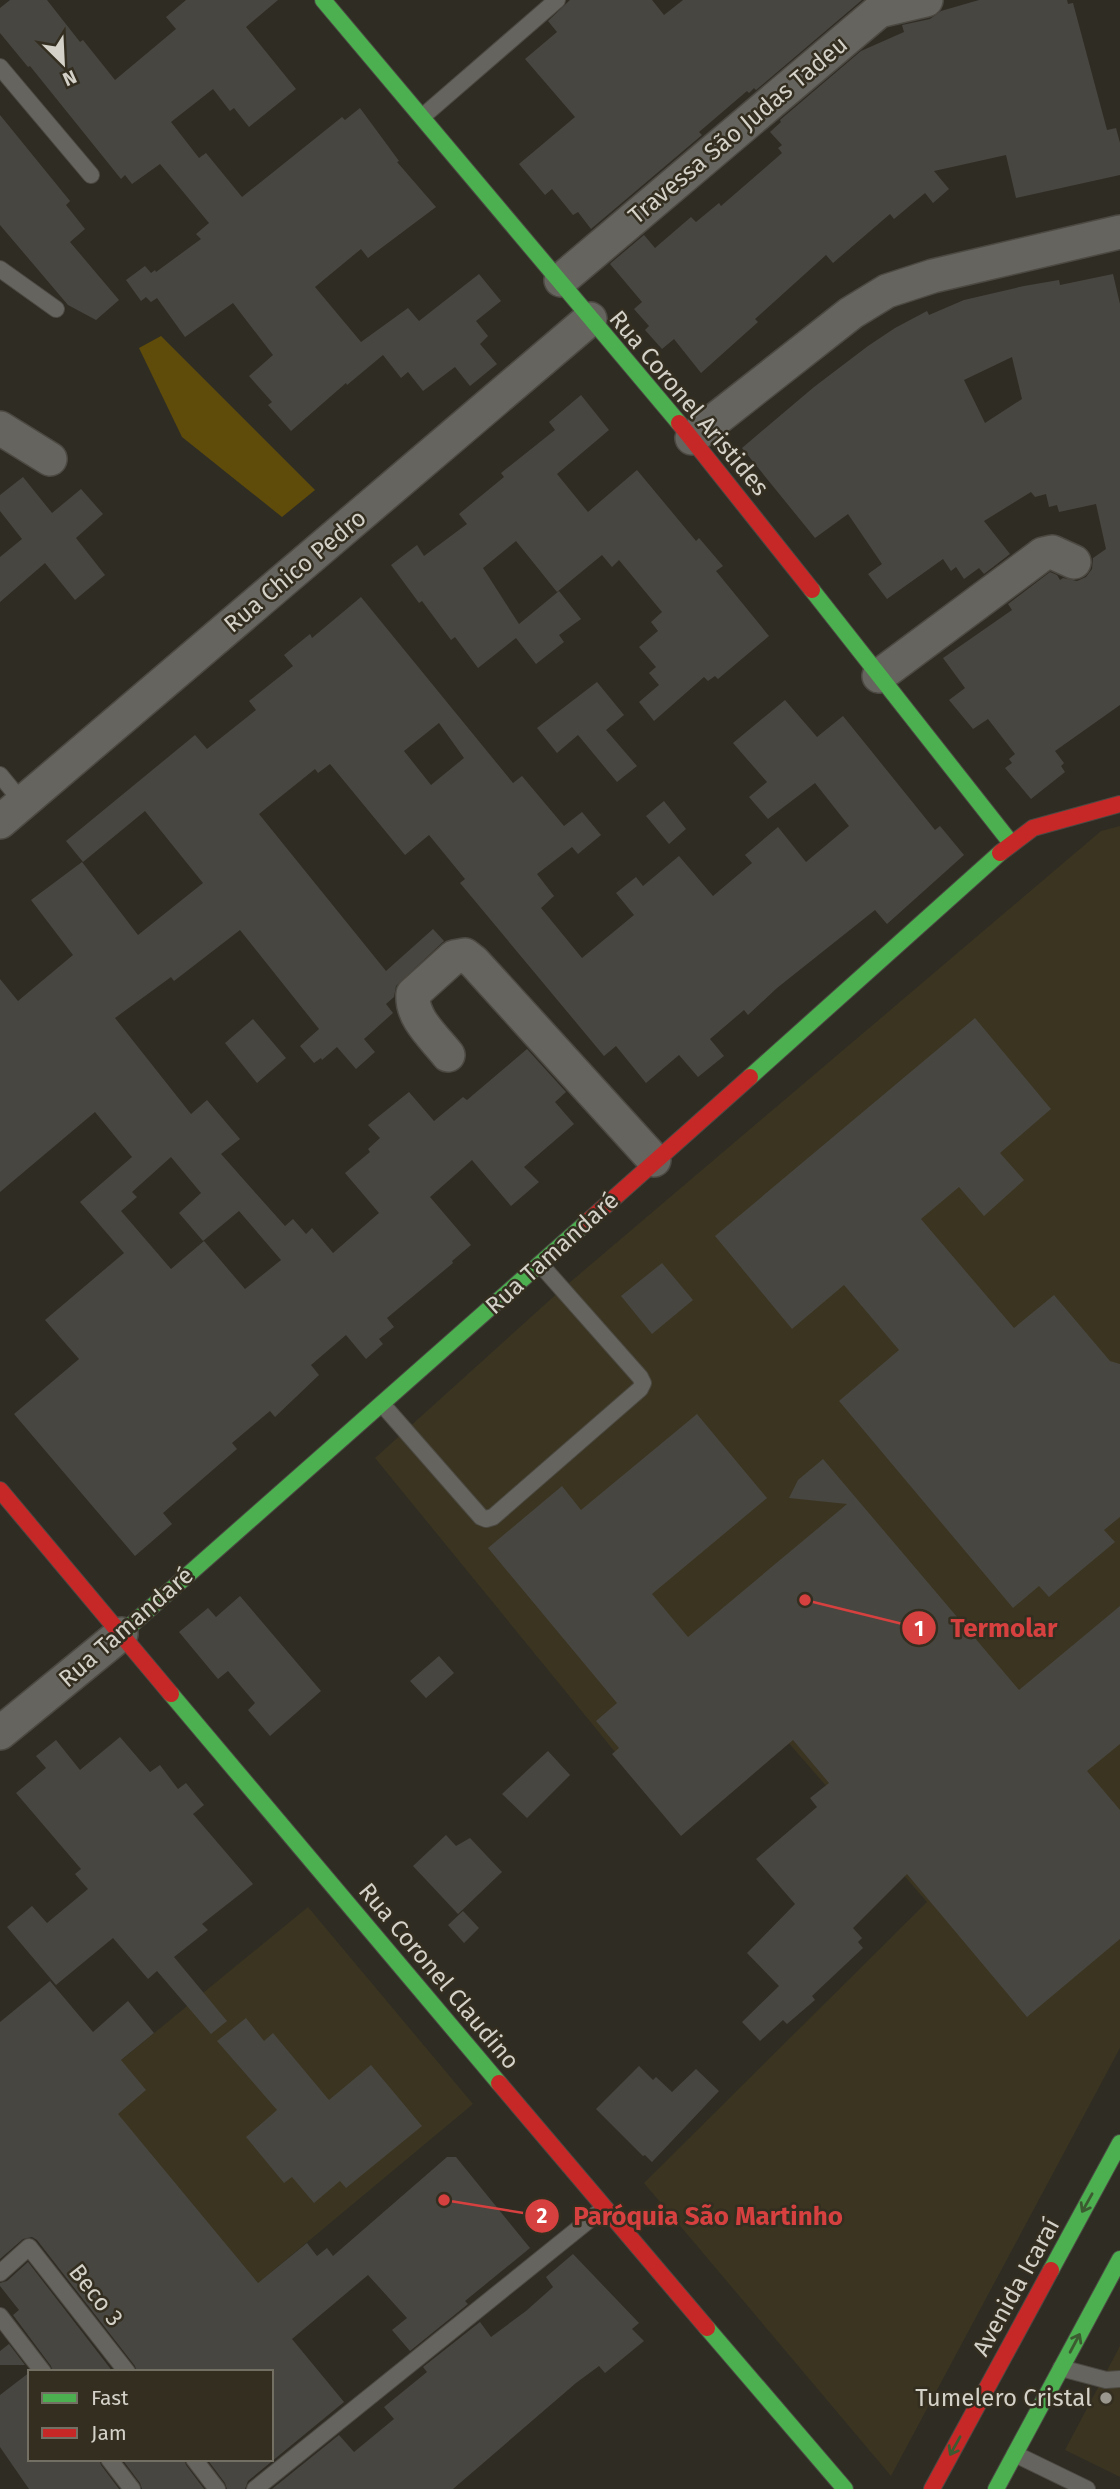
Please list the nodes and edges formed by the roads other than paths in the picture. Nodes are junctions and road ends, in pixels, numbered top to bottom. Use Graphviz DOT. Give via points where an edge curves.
graph roads {
  1 [pos="323,0"];
  2 [pos="557,0"];
  3 [pos="926,0"];
  4 [pos="0,67"];
  5 [pos="422,117"];
  6 [pos="92,175"];
  7 [pos="1120,232"];
  8 [pos="0,269"];
  9 [pos="561,280"];
  10 [pos="56,309"];
  11 [pos="590,319"];
  12 [pos="0,428"];
  13 [pos="692,438"];
  14 [pos="50,459"];
  15 [pos="1074,562"];
  16 [pos="879,676"];
  17 [pos="0,775"];
  18 [pos="1120,804"];
  19 [pos="11,813"];
  20 [pos="1011,843"];
  21 [pos="448,1055"];
  22 [pos="654,1160"];
  23 [pos="540,1264"];
  24 [pos="381,1404"];
  25 [pos="0,1490"];
  26 [pos="121,1634"];
  27 [pos="0,1733"];
  28 [pos="1120,2143"];
  29 [pos="604,2208"];
  30 [pos="1120,2259"];
  31 [pos="0,2273"];
  32 [pos="0,2316"];
  33 [pos="1061,2368"];
  34 [pos="41,2370"];
  35 [pos="125,2370"];
  36 [pos="1120,2379"];
  37 [pos="1015,2454"];
  38 [pos="111,2461"];
  39 [pos="196,2461"];
  40 [pos="132,2489"];
  41 [pos="217,2489"];
  42 [pos="255,2489"];
  43 [pos="845,2489"];
  44 [pos="932,2489"];
  45 [pos="996,2489"];
  46 [pos="1087,2489"];
  1 -- 5 [label="street, Rua Coronel Aristides"];
  2 -- 5 [label="lane"];
  3 -- 9 [label="street, Travessa São Judas Tadeu" via="879,11"];
  4 -- 6 [label="lane"];
  5 -- 9 [label="street, Rua Coronel Aristides"];
  7 -- 13 [label="street" via="933,276 887,292 851,313"];
  8 -- 10 [label="lane"];
  9 -- 11 [label="street, Rua Coronel Aristides"];
  11 -- 13 [label="street, Rua Coronel Aristides"];
  11 -- 19 [label="street, Rua Chico Pedro"];
  12 -- 14 [label="street"];
  13 -- 16 [label="street, Rua Coronel Aristides"];
  15 -- 16 [label="street" via="1052,552 1043,554"];
  16 -- 20 [label="street, Rua Coronel Aristides"];
  17 -- 19 [label="lane"];
  18 -- 20 [label="street, Rua Tamandaré" via="1032,828"];
  20 -- 22 [label="street, Rua Tamandaré"];
  21 -- 22 [label="street" via="415,1013 413,994 454,957 465,955"];
  22 -- 23 [label="street, Rua Tamandaré"];
  23 -- 24 [label="street, Rua Tamandaré"];
  23 -- 24 [label="lane" via="640,1377 643,1383 629,1398 486,1520"];
  24 -- 26 [label="street, Rua Tamandaré"];
  25 -- 26 [label="street, Rua Coronel Claudino"];
  26 -- 27 [label="street, Rua Tamandaré"];
  26 -- 29 [label="street, Rua Coronel Claudino"];
  28 -- 44 [label="street, Avenida Icaraí, one-way"];
  29 -- 42 [label="lane"];
  29 -- 43 [label="street, Rua Coronel Claudino"];
  33 -- 30 [label="street, one-way"];
  31 -- 35 [label="lane, Beco 3" via="29,2247"];
  32 -- 34 [label="lane"];
  33 -- 36 [label="lane" via="1106,2380"];
  33 -- 37 [label="street"];
  37 -- 45 [label="street"];
  37 -- 46 [label="lane"];
  38 -- 40 [label="lane"];
  39 -- 41 [label="lane"];
}
